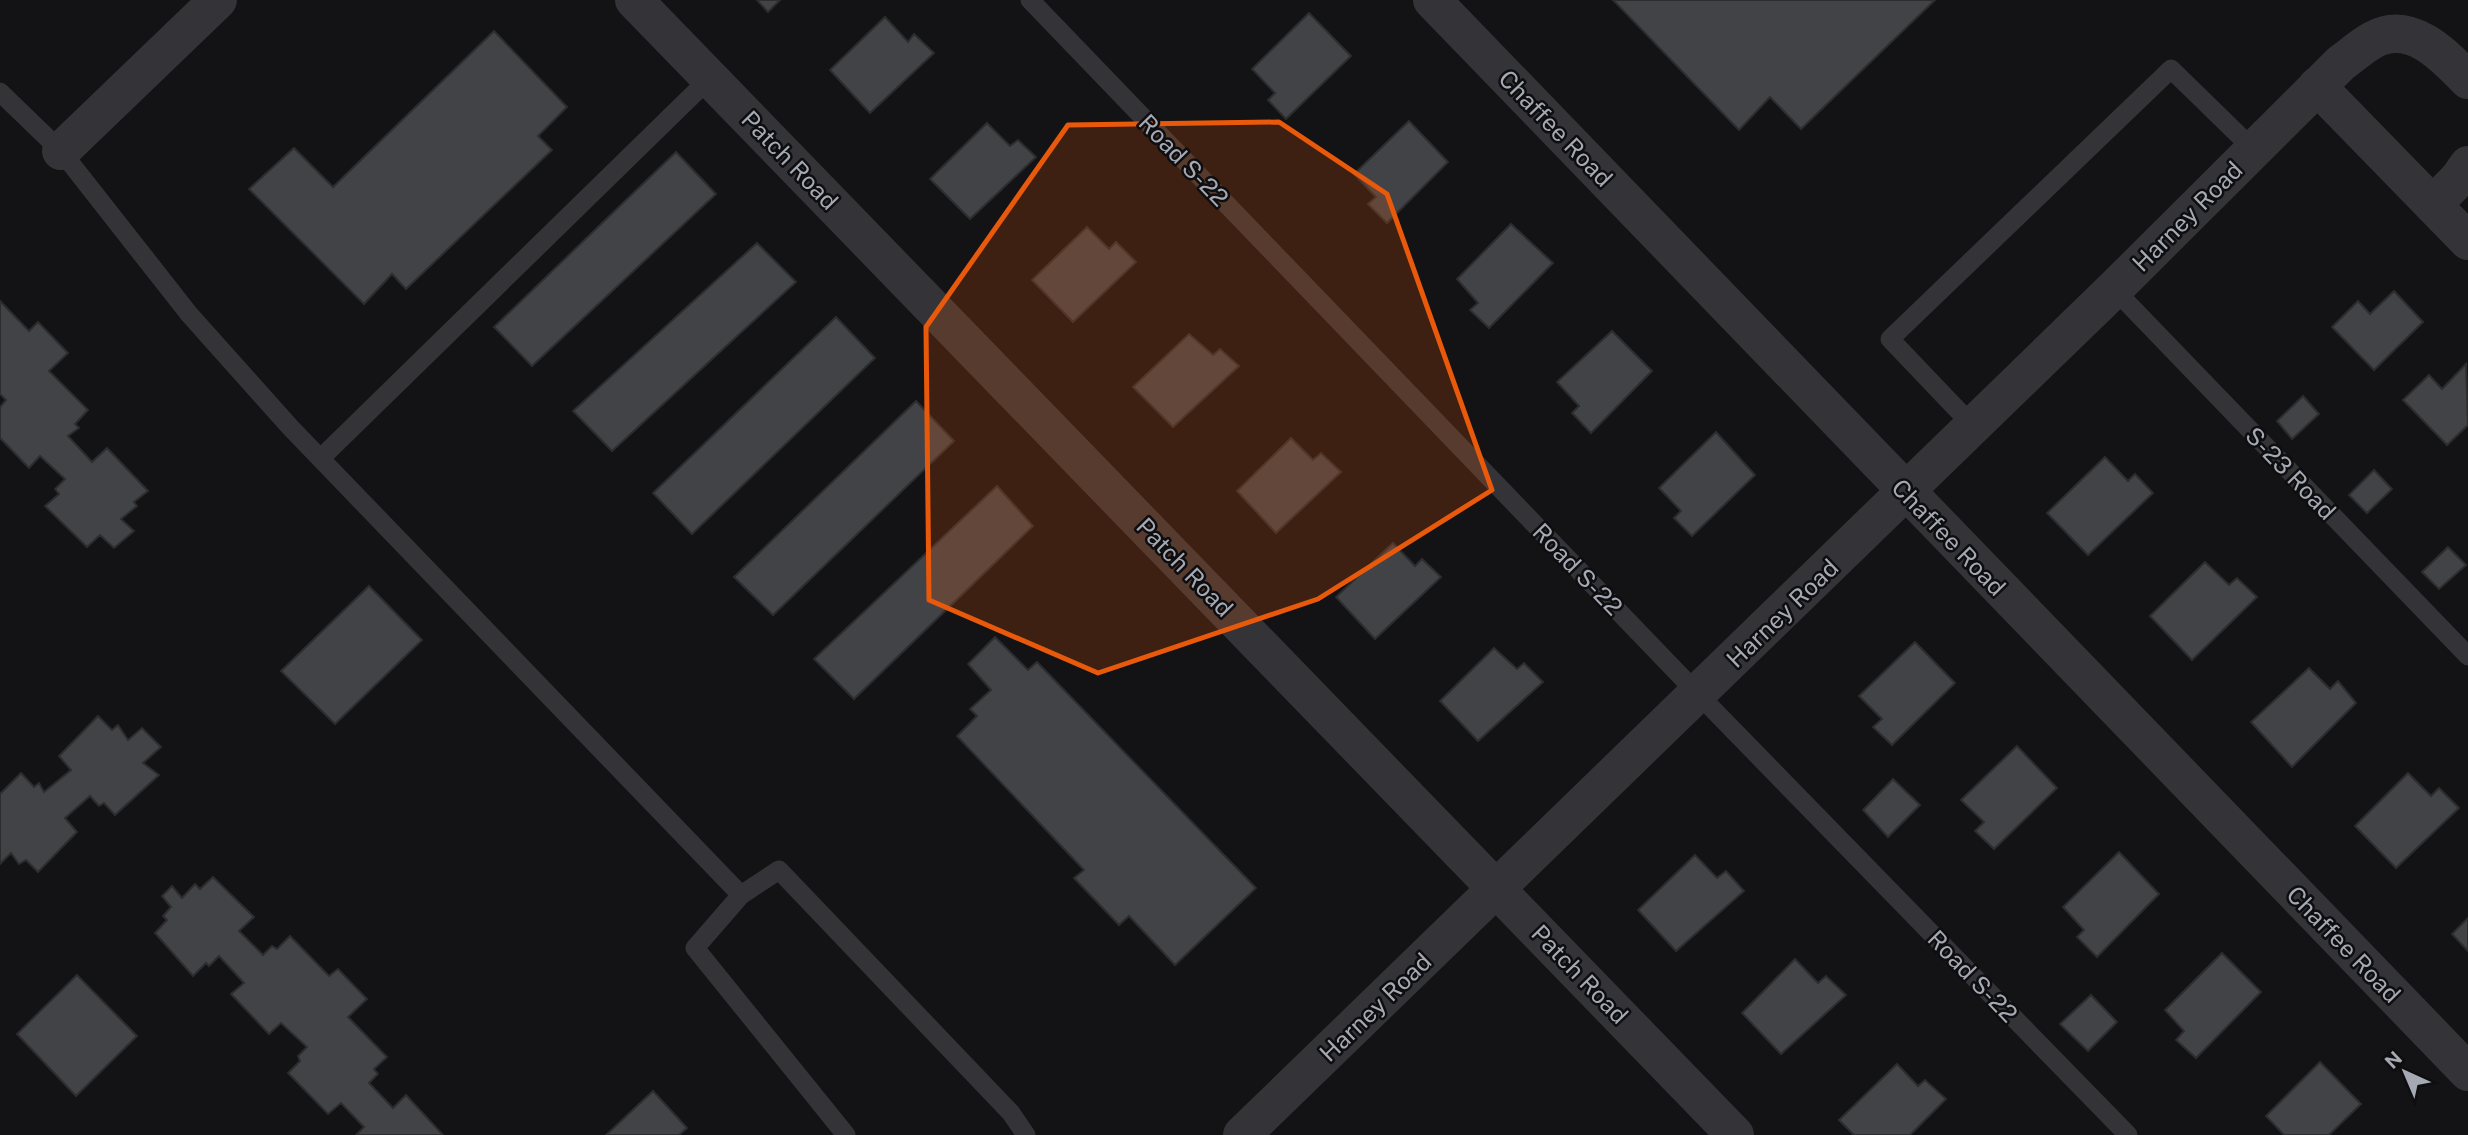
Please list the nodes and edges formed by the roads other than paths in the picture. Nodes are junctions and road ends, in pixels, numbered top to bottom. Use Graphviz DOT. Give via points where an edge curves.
graph roads {
  1 [pos="218,0"];
  2 [pos="634,0"];
  3 [pos="1030,0"];
  4 [pos="1432,0"];
  5 [pos="710,78"];
  6 [pos="2468,79"];
  7 [pos="2317,86"];
  8 [pos="0,92"];
  9 [pos="2254,150"];
  10 [pos="61,151"];
  11 [pos="2468,164"];
  12 [pos="2433,205"];
  13 [pos="2468,241"];
  14 [pos="2114,289"];
  15 [pos="1973,426"];
  16 [pos="321,458"];
  17 [pos="1906,492"];
  18 [pos="2468,656"];
  19 [pos="1698,694"];
  20 [pos="1498,889"];
  21 [pos="741,895"];
  22 [pos="2468,1072"];
  23 [pos="846,1135"];
  24 [pos="1026,1135"];
  25 [pos="1242,1135"];
  26 [pos="1735,1135"];
  27 [pos="2128,1135"];
  1 -- 10 [label="street"];
  2 -- 5 [label="street, Patch Road"];
  3 -- 19 [label="lane, Road S-22"];
  4 -- 17 [label="street, Chaffee Road"];
  5 -- 16 [label="lane"];
  5 -- 20 [label="street, Patch Road"];
  6 -- 7 [label="street, Harney Road" via="2425,41 2402,34 2375,38"];
  7 -- 9 [label="street, Harney Road"];
  7 -- 12 [label="street"];
  8 -- 10 [label="lane"];
  9 -- 14 [label="street, Harney Road"];
  9 -- 15 [label="lane" via="2171,69 1890,339"];
  10 -- 16 [label="lane" via="189,314"];
  11 -- 12 [label="street"];
  12 -- 13 [label="street"];
  14 -- 15 [label="street, Harney Road"];
  14 -- 18 [label="lane, S-23 Road"];
  15 -- 17 [label="street, Harney Road"];
  16 -- 21 [label="lane"];
  17 -- 19 [label="street, Harney Road"];
  17 -- 22 [label="street, Chaffee Road"];
  19 -- 20 [label="street, Harney Road"];
  19 -- 27 [label="lane, Road S-22"];
  20 -- 25 [label="street, Harney Road"];
  20 -- 26 [label="street, Patch Road"];
  21 -- 23 [label="lane" via="695,948"];
  21 -- 24 [label="lane" via="779,870 1011,1113"];
}
